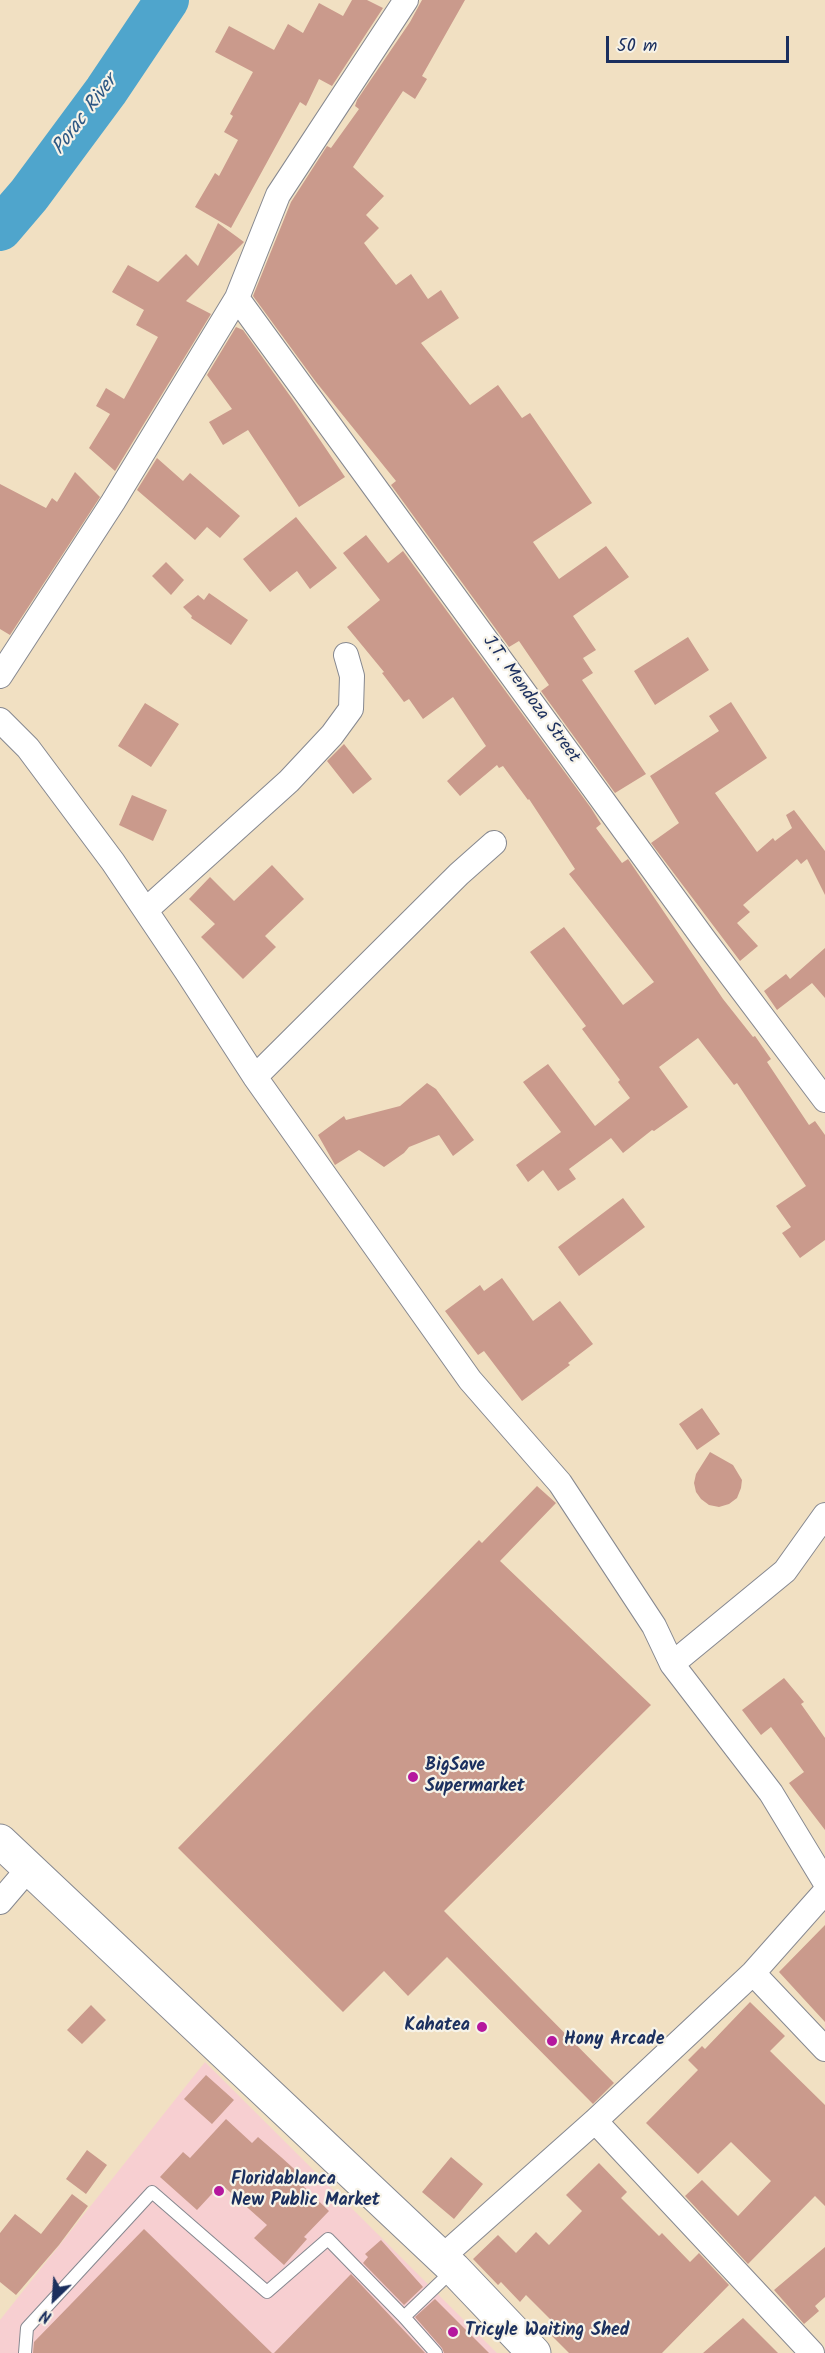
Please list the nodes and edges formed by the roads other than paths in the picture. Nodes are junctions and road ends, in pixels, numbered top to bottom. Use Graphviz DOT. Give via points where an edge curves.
graph roads {
  1 [pos="406,0"];
  2 [pos="237,298"];
  3 [pos="346,655"];
  4 [pos="0,676"];
  5 [pos="0,720"];
  6 [pos="494,843"];
  7 [pos="146,910"];
  8 [pos="255,1077"];
  9 [pos="825,1101"];
  10 [pos="825,1515"];
  11 [pos="672,1664"];
  12 [pos="0,1840"];
  13 [pos="29,1868"];
  14 [pos="825,1882"];
  15 [pos="825,1892"];
  16 [pos="0,1902"];
  17 [pos="753,1973"];
  18 [pos="825,2049"];
  19 [pos="595,2121"];
  20 [pos="448,2263"];
  21 [pos="404,2317"];
  22 [pos="25,2353"];
  23 [pos="436,2353"];
  24 [pos="534,2353"];
  25 [pos="812,2353"];
  1 -- 2 [label="street" via="278,195"];
  2 -- 4 [label="street" via="113,502"];
  2 -- 9 [label="street, J.T. Mendoza Street"];
  3 -- 7 [label="street" via="352,676 351,708 333,735 289,781"];
  5 -- 7 [label="street" via="28,748"];
  6 -- 8 [label="street"];
  7 -- 8 [label="street"];
  8 -- 11 [label="street" via="470,1380 560,1483 654,1626"];
  10 -- 11 [label="street" via="785,1570"];
  11 -- 14 [label="street" via="771,1793"];
  12 -- 13 [label="street"];
  13 -- 16 [label="street"];
  13 -- 20 [label="street"];
  15 -- 17 [label="street"];
  17 -- 18 [label="street"];
  17 -- 19 [label="street"];
  19 -- 20 [label="street"];
  19 -- 25 [label="street"];
  20 -- 21 [label="lane"];
  20 -- 24 [label="street"];
  21 -- 22 [label="lane" via="328,2239 267,2292 152,2192 27,2328"];
  21 -- 23 [label="lane"];
}
